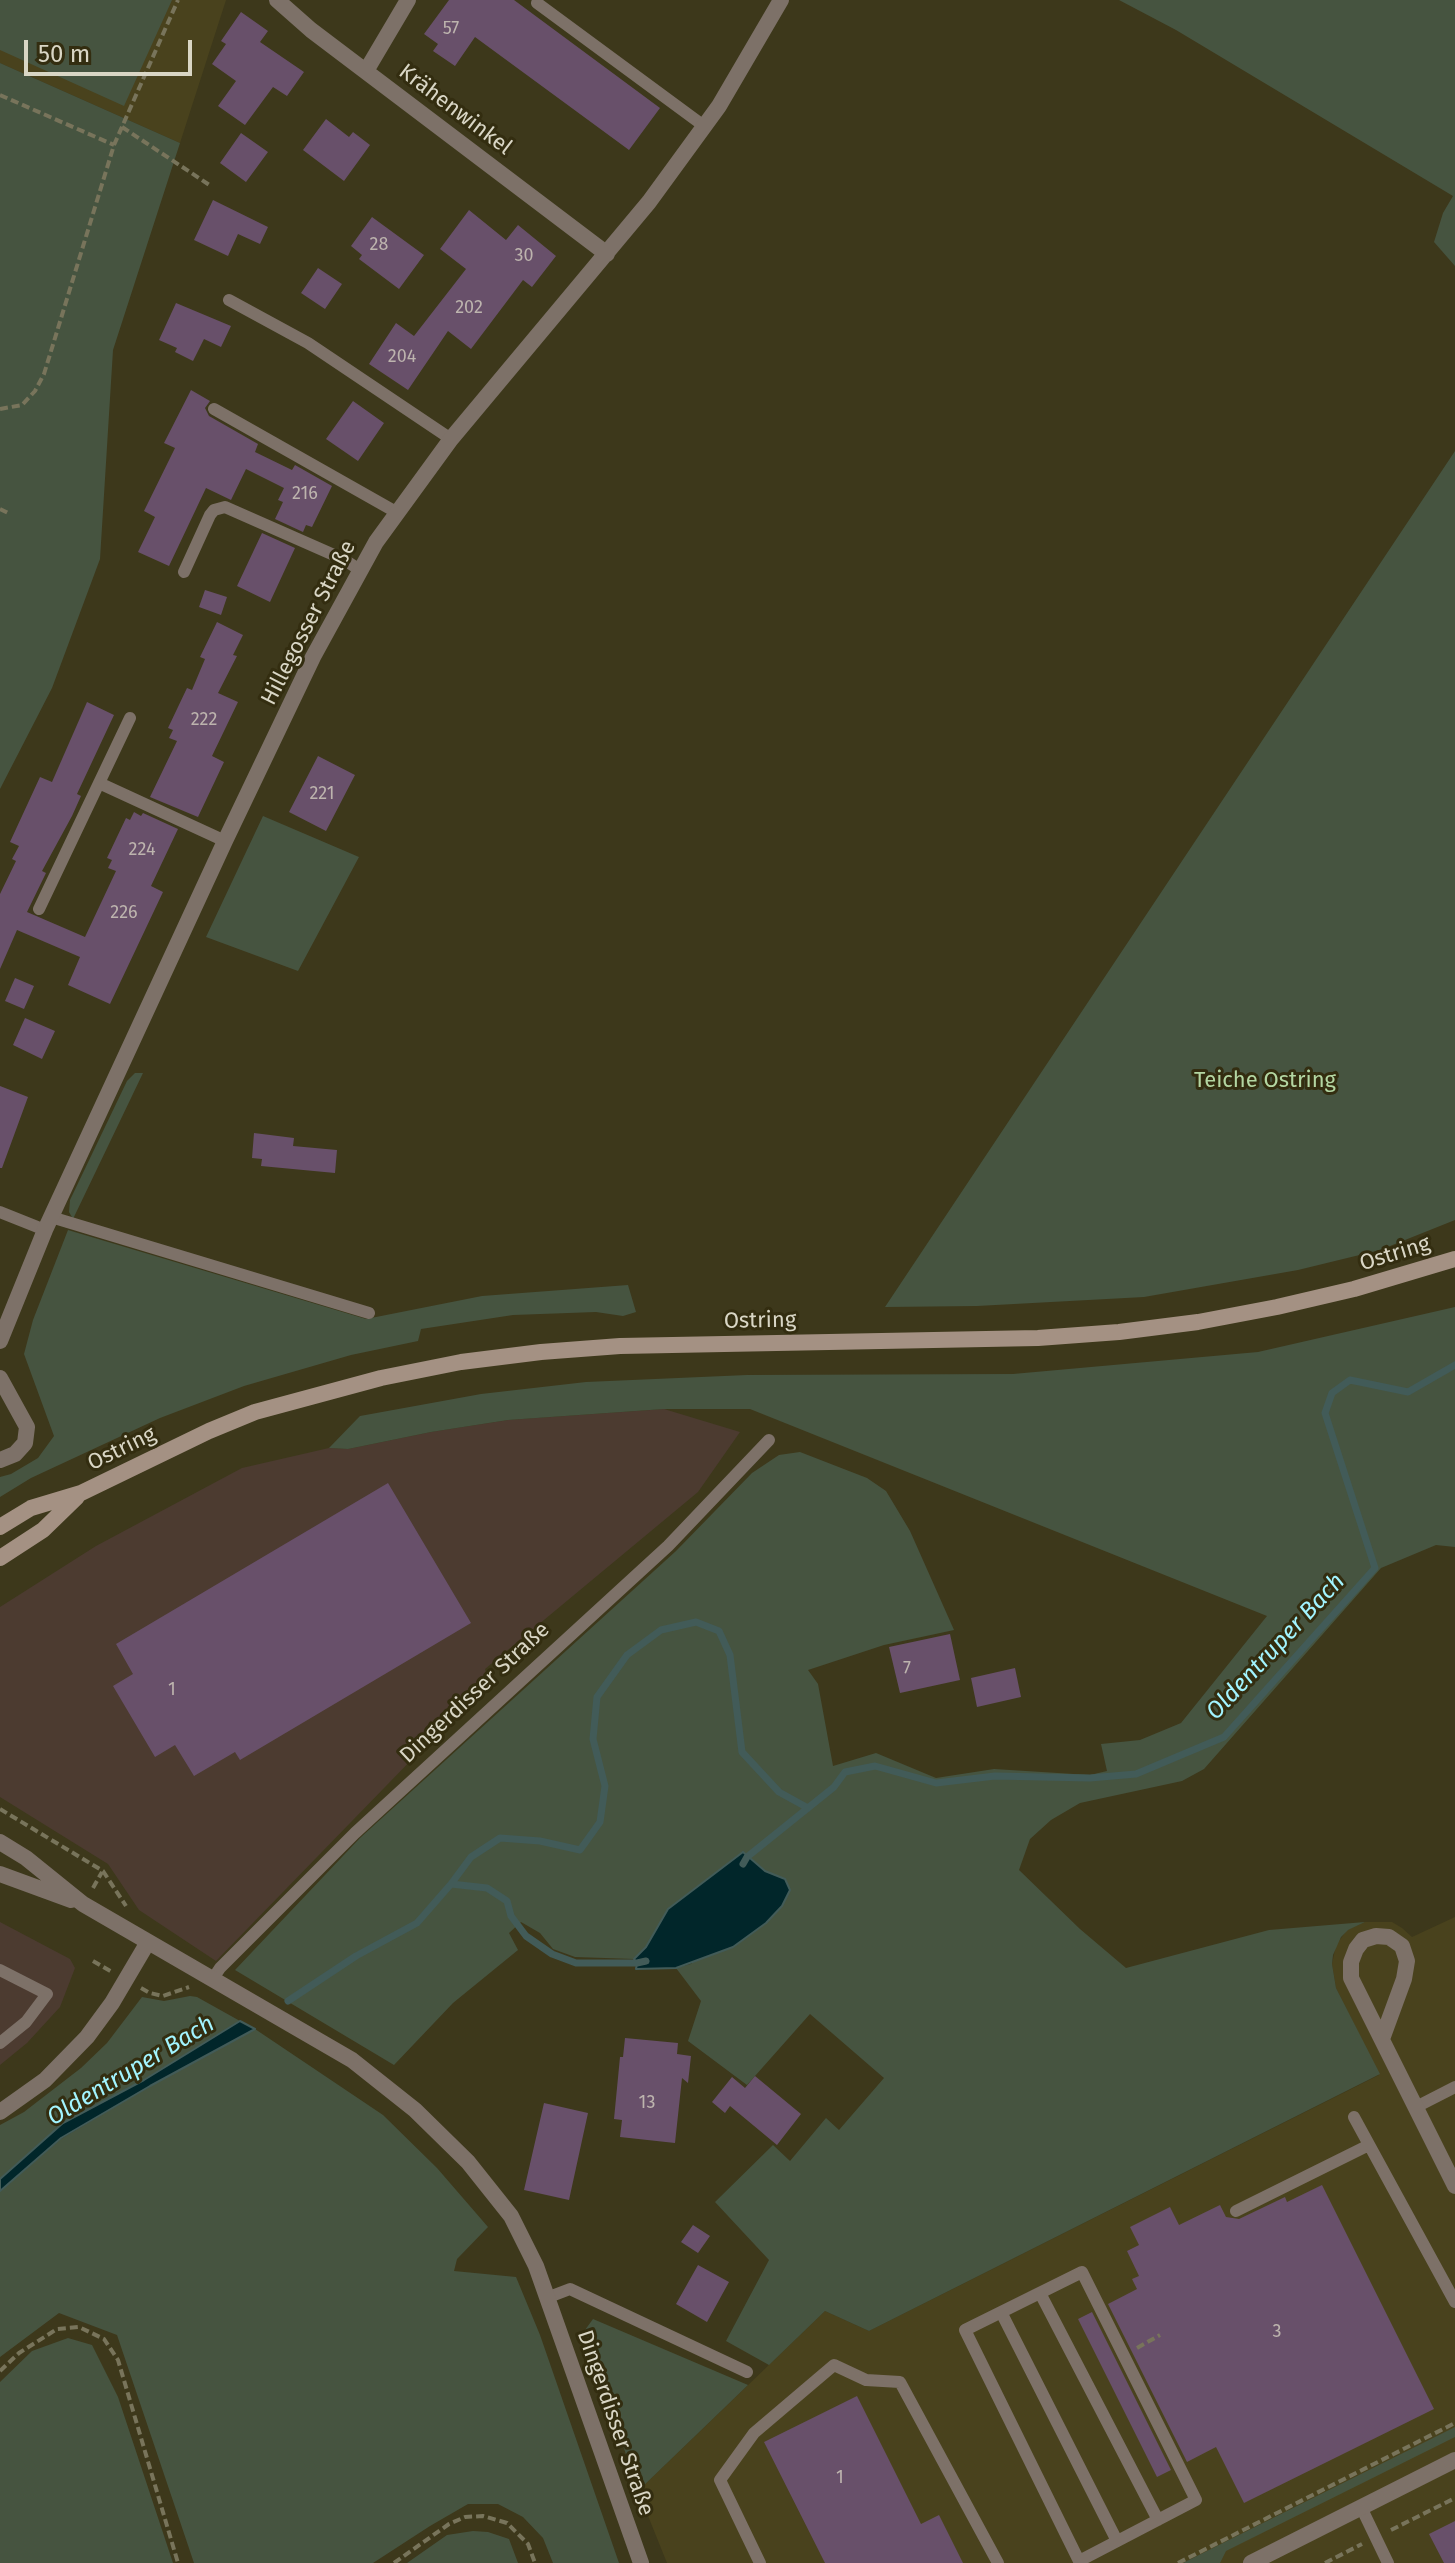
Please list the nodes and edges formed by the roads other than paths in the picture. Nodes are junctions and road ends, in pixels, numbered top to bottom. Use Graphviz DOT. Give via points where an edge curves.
graph roads {
  1 [pos="277,0"];
  2 [pos="408,0"];
  3 [pos="781,0"];
  4 [pos="537,3"];
  5 [pos="366,71"];
  6 [pos="704,126"];
  7 [pos="607,254"];
  8 [pos="229,300"];
  9 [pos="214,409"];
  10 [pos="451,439"];
  11 [pos="396,512"];
  12 [pos="360,570"];
  13 [pos="184,572"];
  14 [pos="130,718"];
  15 [pos="99,783"];
  16 [pos="225,841"];
  17 [pos="39,909"];
  18 [pos="0,1212"];
  19 [pos="48,1224"];
  20 [pos="1455,1259"];
  21 [pos="369,1313"];
  22 [pos="0,1341"];
  23 [pos="0,1378"];
  24 [pos="769,1440"];
  25 [pos="0,1460"];
  26 [pos="81,1493"];
  27 [pos="0,1527"];
  28 [pos="0,1558"];
  29 [pos="0,1842"];
  30 [pos="0,1874"];
  31 [pos="83,1904"];
  32 [pos="148,1942"];
  33 [pos="0,1970"];
  34 [pos="212,1980"];
  35 [pos="1382,2039"];
  36 [pos="0,2043"];
  37 [pos="1455,2087"];
  38 [pos="1416,2107"];
  39 [pos="0,2112"];
  40 [pos="1354,2117"];
  41 [pos="1369,2145"];
  42 [pos="1455,2186"];
  43 [pos="1236,2211"];
  44 [pos="1040,2293"];
  45 [pos="549,2297"];
  46 [pos="1455,2302"];
  47 [pos="1001,2312"];
  48 [pos="747,2372"];
  49 [pos="1455,2460"];
  50 [pos="1361,2507"];
  51 [pos="1158,2520"];
  52 [pos="1117,2541"];
  53 [pos="1093,2559"];
  54 [pos="641,2563"];
  55 [pos="760,2563"];
  56 [pos="998,2563"];
  57 [pos="1251,2563"];
  58 [pos="1388,2563"];
  1 -- 5 [label="street, Krähenwinkel"];
  2 -- 5 [label="street"];
  3 -- 6 [label="street, Hillegosser Straße"];
  4 -- 6 [label="lane"];
  5 -- 7 [label="street, Krähenwinkel"];
  6 -- 7 [label="street, Hillegosser Straße"];
  7 -- 10 [label="street, Hillegosser Straße"];
  8 -- 10 [label="lane" via="308,343"];
  9 -- 11 [label="lane"];
  10 -- 11 [label="street, Hillegosser Straße"];
  11 -- 12 [label="street, Hillegosser Straße"];
  12 -- 13 [label="lane" via="225,507 210,515"];
  12 -- 16 [label="street, Hillegosser Straße"];
  14 -- 15 [label="lane"];
  15 -- 16 [label="lane"];
  15 -- 17 [label="lane"];
  16 -- 19 [label="street, Hillegosser Straße"];
  18 -- 19 [label="lane"];
  19 -- 21 [label="lane"];
  19 -- 22 [label="street, Hillegosser Straße"];
  20 -- 26 [label="main road, Ostring" via="1277,1307 1119,1332 620,1346 461,1362 255,1412"];
  23 -- 25 [label="street" via="27,1427 25,1443"];
  24 -- 34 [label="lane, Dingerdisser Straße" via="668,1546 355,1833"];
  26 -- 27 [label="main road, Ostring" via="31,1508"];
  26 -- 28 [label="main road, Ostring" via="43,1530"];
  29 -- 31 [label="street, Dingerdisser Straße"];
  30 -- 31 [label="street, Dingerdisser Straße"];
  31 -- 32 [label="street, Dingerdisser Straße"];
  32 -- 34 [label="street, Dingerdisser Straße"];
  32 -- 39 [label="street" via="71,2056"];
  33 -- 36 [label="lane" via="47,1994 26,2022"];
  34 -- 45 [label="street, Dingerdisser Straße" via="352,2060 439,2132 511,2216"];
  35 -- 35 [label="street" via="1351,1978 1356,1949 1376,1936 1402,1946 1407,1961"];
  35 -- 38 [label="street"];
  37 -- 38 [label="lane"];
  38 -- 42 [label="street"];
  40 -- 41 [label="lane"];
  41 -- 43 [label="lane"];
  41 -- 46 [label="lane"];
  44 -- 47 [label="lane"];
  44 -- 51 [label="lane"];
  44 -- 51 [label="lane" via="1082,2272 1196,2500"];
  45 -- 48 [label="lane, Dingerdisser Straße" via="570,2289"];
  45 -- 54 [label="street, Dingerdisser Straße"];
  47 -- 52 [label="lane"];
  47 -- 53 [label="lane" via="965,2330 1079,2561"];
  49 -- 50 [label="street"];
  50 -- 57 [label="street"];
  50 -- 58 [label="lane"];
  51 -- 52 [label="lane"];
  52 -- 53 [label="lane"];
  55 -- 56 [label="lane" via="720,2480 754,2433 834,2365 866,2380 900,2382"];
}
